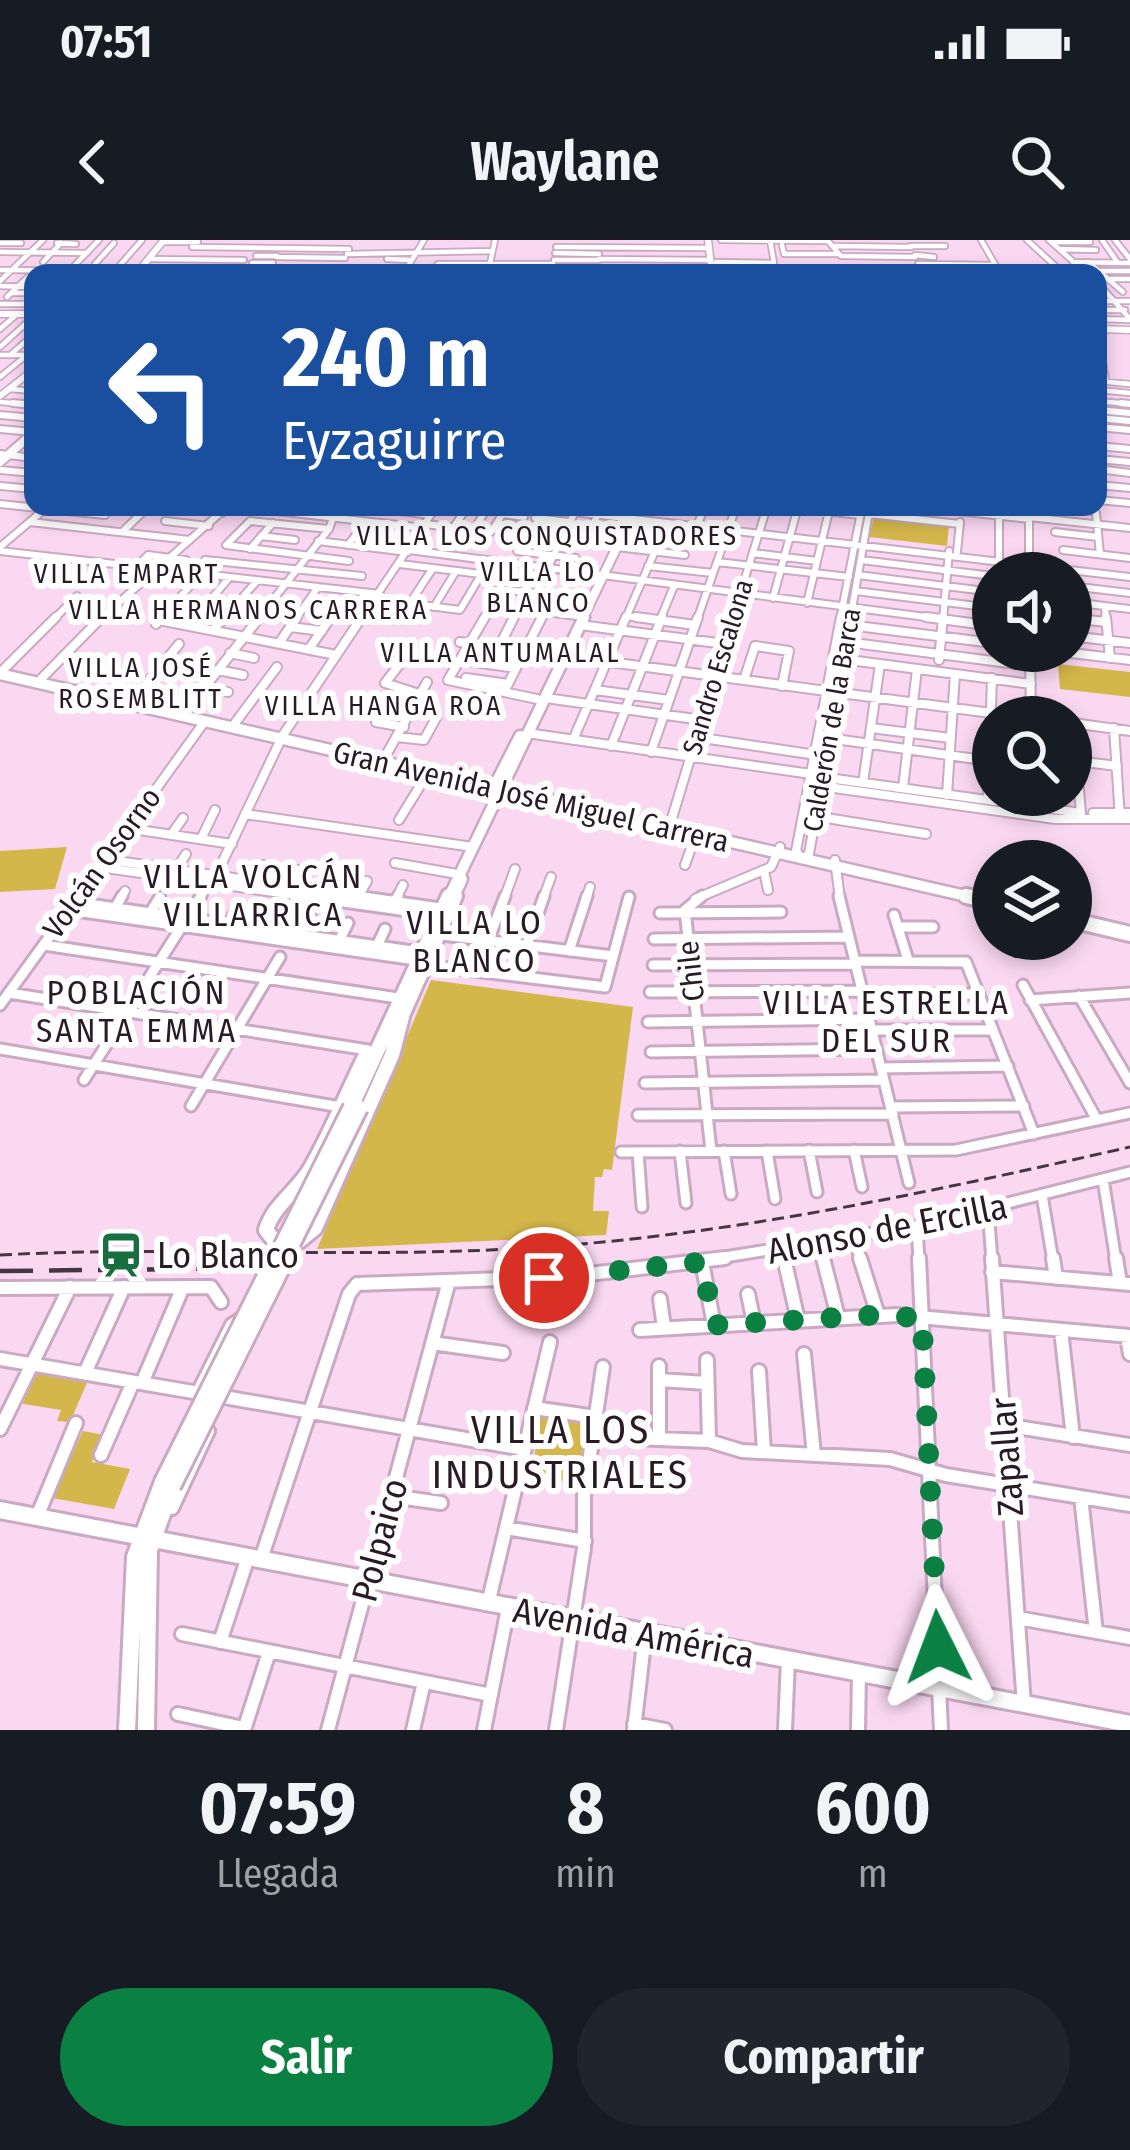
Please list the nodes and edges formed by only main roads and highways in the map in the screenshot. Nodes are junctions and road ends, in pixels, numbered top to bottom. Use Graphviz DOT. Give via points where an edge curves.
graph roads {
  1 [pos="24,377"];
  2 [pos="0,399"];
  3 [pos="629,516"];
  4 [pos="629,516"];
  5 [pos="600,575"];
  6 [pos="579,620"];
  7 [pos="1,671"];
  8 [pos="40,680"];
  9 [pos="184,714"];
  10 [pos="283,737"];
  11 [pos="501,786"];
  12 [pos="670,825"];
  13 [pos="473,847"];
  14 [pos="779,850"];
  15 [pos="972,894"];
  16 [pos="1092,921"];
  17 [pos="1130,930"];
  18 [pos="433,934"];
  19 [pos="420,959"];
  20 [pos="396,1016"];
  21 [pos="351,1108"];
  22 [pos="0,1510"];
  23 [pos="147,1531"];
  24 [pos="1130,1724"];
  25 [pos="1106,1725"];
  26 [pos="127,1730"];
  27 [pos="146,1730"];
  1 -- 2 [label="main road"];
  3 -- 5 [label="main road"];
  4 -- 5 [label="main road"];
  5 -- 6 [label="main road"];
  5 -- 6 [label="main road"];
  6 -- 11 [label="main road"];
  7 -- 8 [label="main road, Gran Avenida José Miguel Carrera"];
  8 -- 9 [label="main road, Gran Avenida José Miguel Carrera"];
  8 -- 9 [label="main road, Gran Avenida José Miguel Carrera"];
  9 -- 10 [label="main road, Gran Avenida José Miguel Carrera"];
  9 -- 10 [label="main road, Gran Avenida José Miguel Carrera"];
  10 -- 11 [label="main road, Gran Avenida José Miguel Carrera"];
  10 -- 11 [label="main road, Gran Avenida José Miguel Carrera"];
  11 -- 12 [label="main road, Gran Avenida José Miguel Carrera"];
  11 -- 13 [label="main road"];
  12 -- 14 [label="main road, Gran Avenida José Miguel Carrera"];
  12 -- 14 [label="main road, Gran Avenida José Miguel Carrera"];
  13 -- 18 [label="main road"];
  13 -- 18 [label="main road"];
  14 -- 15 [label="main road, Gran Avenida José Miguel Carrera"];
  16 -- 17 [label="main road"];
  18 -- 19 [label="main road"];
  19 -- 20 [label="main road"];
  19 -- 20 [label="main road"];
  20 -- 21 [label="main road"];
  20 -- 21 [label="main road" via="368,1050"];
  20 -- 21 [label="main road" via="392,1055 314,1231 294,1242 275,1240 267,1219"];
  21 -- 23 [label="main road, bridge"];
  22 -- 23 [label="main road, Avenida América"];
  23 -- 25 [label="main road, Avenida América"];
  23 -- 26 [label="main road" via="132,1582"];
  23 -- 27 [label="main road"];
  24 -- 25 [label="main road, Avenida América"];
}
